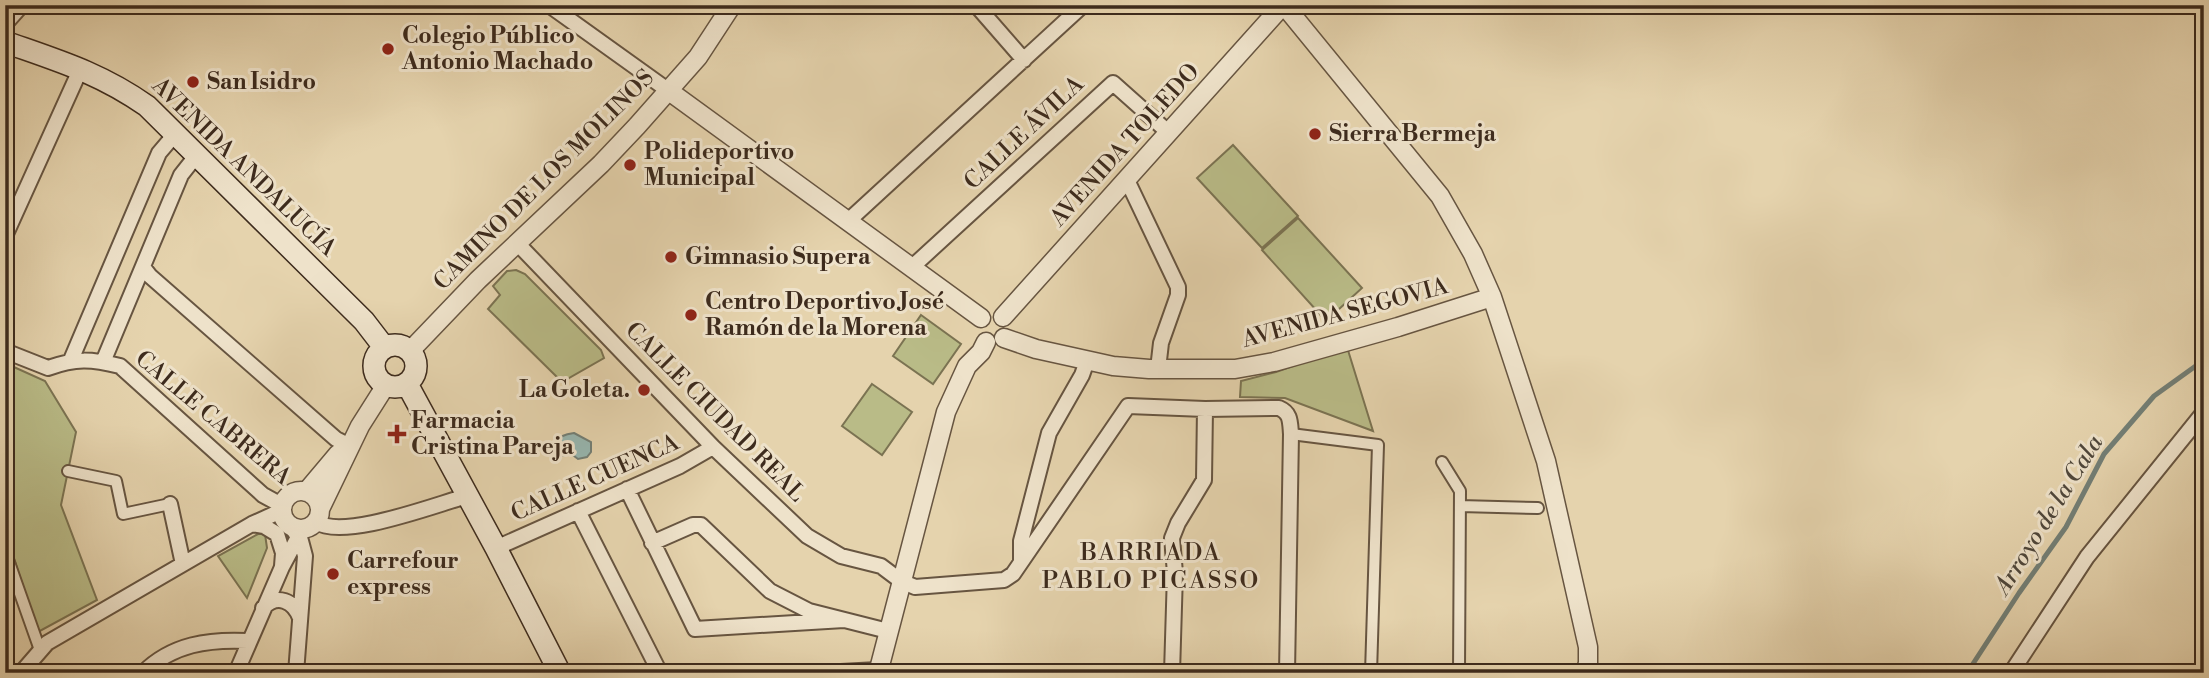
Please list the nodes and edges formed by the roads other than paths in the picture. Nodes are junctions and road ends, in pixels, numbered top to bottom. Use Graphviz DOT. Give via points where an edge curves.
graph roads {
  1 [pos="22,5"];
  2 [pos="548,5"];
  3 [pos="732,5"];
  4 [pos="976,5"];
  5 [pos="1083,5"];
  6 [pos="1284,5"];
  7 [pos="5,24"];
  8 [pos="5,42"];
  9 [pos="1024,60"];
  10 [pos="80,68"];
  11 [pos="669,91"];
  12 [pos="1168,132"];
  13 [pos="176,133"];
  14 [pos="197,156"];
  15 [pos="1126,180"];
  16 [pos="847,222"];
  17 [pos="5,236"];
  18 [pos="518,244"];
  19 [pos="143,267"];
  20 [pos="911,268"];
  21 [pos="1492,297"];
  22 [pos="1003,317"];
  23 [pos="981,318"];
  24 [pos="1004,338"];
  25 [pos="986,342"];
  26 [pos="384,347"];
  27 [pos="5,351"];
  28 [pos="410,351"];
  29 [pos="71,359"];
  30 [pos="1087,361"];
  31 [pos="103,362"];
  32 [pos="1158,369"];
  33 [pos="396,384"];
  34 [pos="1205,409"];
  35 [pos="2204,412"];
  36 [pos="360,426"];
  37 [pos="1291,434"];
  38 [pos="346,443"];
  39 [pos="713,447"];
  40 [pos="1442,462"];
  41 [pos="68,471"];
  42 [pos="627,489"];
  43 [pos="306,492"];
  44 [pos="467,496"];
  45 [pos="170,504"];
  46 [pos="1460,506"];
  47 [pos="1538,508"];
  48 [pos="578,511"];
  49 [pos="299,520"];
  50 [pos="251,524"];
  51 [pos="652,542"];
  52 [pos="496,548"];
  53 [pos="5,551"];
  54 [pos="1021,560"];
  55 [pos="183,564"];
  56 [pos="282,567"];
  57 [pos="901,581"];
  58 [pos="263,608"];
  59 [pos="300,618"];
  60 [pos="844,620"];
  61 [pos="888,631"];
  62 [pos="248,641"];
  63 [pos="40,650"];
  64 [pos="878,671"];
  65 [pos="21,673"];
  66 [pos="144,673"];
  67 [pos="236,673"];
  68 [pos="296,673"];
  69 [pos="560,673"];
  70 [pos="660,673"];
  71 [pos="822,673"];
  72 [pos="1172,673"];
  73 [pos="1287,673"];
  74 [pos="1371,673"];
  75 [pos="1459,673"];
  76 [pos="1585,673"];
  77 [pos="2011,673"];
  1 -- 7 [label="street"];
  2 -- 11 [label="street"];
  3 -- 11 [label="street, CAMINO DE LOS MOLINOS"];
  4 -- 9 [label="street"];
  5 -- 9 [label="street"];
  6 -- 12 [label="street, AVENIDA TOLEDO"];
  6 -- 21 [label="street" via="1440,197 1474,254"];
  8 -- 10 [label="main road, AVENIDA ANDALUCÍA"];
  9 -- 16 [label="street"];
  10 -- 13 [label="main road, AVENIDA ANDALUCÍA" via="117,85"];
  10 -- 17 [label="street"];
  11 -- 16 [label="street"];
  11 -- 18 [label="street, CAMINO DE LOS MOLINOS"];
  12 -- 15 [label="street, AVENIDA TOLEDO"];
  12 -- 20 [label="street, CALLE ÁVILA" via="1113,83"];
  13 -- 14 [label="main road, AVENIDA ANDALUCÍA"];
  13 -- 29 [label="street" via="159,153"];
  14 -- 19 [label="street" via="181,175"];
  14 -- 26 [label="main road, AVENIDA ANDALUCÍA" via="364,321"];
  15 -- 22 [label="street, AVENIDA TOLEDO"];
  15 -- 32 [label="street" via="1178,287"];
  16 -- 20 [label="street"];
  18 -- 28 [label="street, CAMINO DE LOS MOLINOS"];
  18 -- 39 [label="street, CALLE CIUDAD REAL"];
  19 -- 31 [label="street"];
  19 -- 38 [label="street" via="336,439"];
  20 -- 23 [label="street"];
  21 -- 32 [label="street, AVENIDA SEGOVIA" via="1250,367"];
  21 -- 76 [label="street" via="1546,461 1588,647"];
  22 -- 23 [label="street" via="990,313"];
  22 -- 24 [label="street" via="1008,330"];
  23 -- 25 [label="street" via="978,331"];
  24 -- 25 [label="street"];
  24 -- 30 [label="street, AVENIDA SEGOVIA"];
  25 -- 57 [label="street" via="967,366 946,412"];
  26 -- 28 [label="main road" via="397,345"];
  26 -- 33 [label="main road" via="373,364 376,376"];
  27 -- 29 [label="street, CALLE CABRERA" via="48,368"];
  28 -- 33 [label="main road" via="416,368 412,379"];
  29 -- 31 [label="street, CALLE CABRERA"];
  30 -- 32 [label="street, AVENIDA SEGOVIA"];
  30 -- 54 [label="street" via="1049,433 1021,541"];
  31 -- 49 [label="street, CALLE CABRERA" via="120,366 263,495"];
  33 -- 36 [label="street"];
  33 -- 44 [label="main road"];
  34 -- 37 [label="street" via="1279,408 1289,416"];
  34 -- 54 [label="street" via="1128,406"];
  34 -- 72 [label="street" via="1204,480 1172,538"];
  35 -- 77 [label="street" via="2087,557"];
  36 -- 38 [label="street"];
  36 -- 49 [label="street"];
  37 -- 73 [label="street"];
  37 -- 74 [label="street" via="1378,445"];
  38 -- 43 [label="street"];
  39 -- 42 [label="street, CALLE CUENCA"];
  39 -- 57 [label="street, CALLE CIUDAD REAL" via="807,536 841,556 881,566"];
  40 -- 46 [label="street" via="1460,491"];
  41 -- 45 [label="street" via="116,481 123,514"];
  42 -- 48 [label="street, CALLE CUENCA"];
  42 -- 51 [label="street"];
  43 -- 49 [label="street" via="316,498"];
  43 -- 49 [label="street" via="289,496"];
  44 -- 49 [label="street" via="361,526 333,528"];
  44 -- 52 [label="main road"];
  45 -- 55 [label="street"];
  46 -- 47 [label="street"];
  46 -- 75 [label="street"];
  48 -- 52 [label="street, CALLE CUENCA"];
  48 -- 70 [label="street"];
  49 -- 50 [label="street"];
  49 -- 56 [label="street"];
  49 -- 59 [label="street" via="305,556"];
  50 -- 55 [label="street"];
  50 -- 56 [label="street" via="277,534"];
  51 -- 60 [label="street" via="701,525 770,591 809,611"];
  51 -- 60 [label="street" via="695,629"];
  52 -- 69 [label="main road"];
  53 -- 63 [label="street"];
  54 -- 57 [label="street" via="1004,580 915,587"];
  55 -- 63 [label="street"];
  56 -- 58 [label="street"];
  57 -- 61 [label="street"];
  58 -- 59 [label="street" via="282,600 297,609"];
  58 -- 62 [label="street"];
  59 -- 68 [label="street"];
  60 -- 61 [label="street"];
  61 -- 64 [label="street"];
  62 -- 66 [label="street" via="182,648 167,653"];
  62 -- 67 [label="street"];
  63 -- 65 [label="street"];
  64 -- 71 [label="street"];
}
